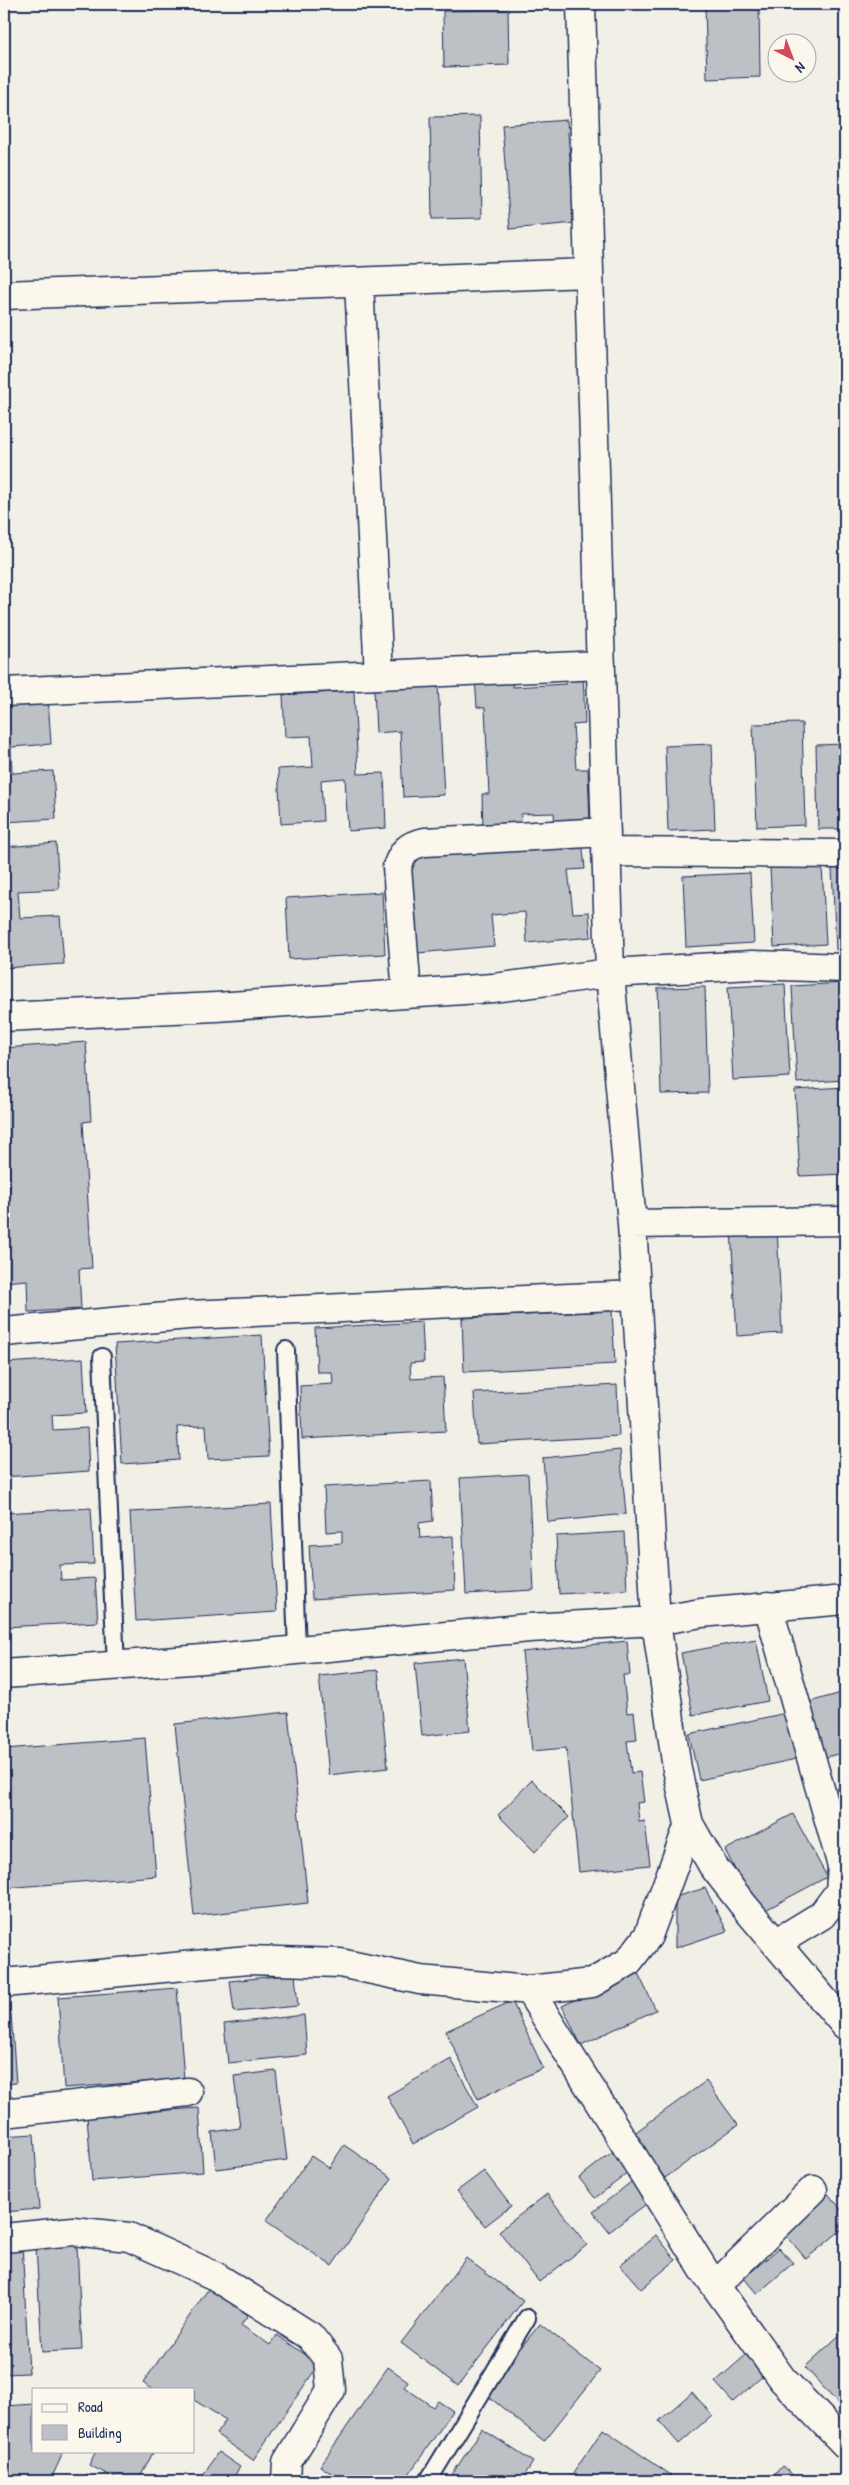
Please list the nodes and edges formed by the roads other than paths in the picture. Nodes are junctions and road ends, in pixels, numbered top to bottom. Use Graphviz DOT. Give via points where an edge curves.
graph roads {
  1 [pos="581,4"];
  2 [pos="588,274"];
  3 [pos="359,283"];
  4 [pos="4,295"];
  5 [pos="601,664"];
  6 [pos="378,675"];
  7 [pos="4,692"];
  8 [pos="606,842"];
  9 [pos="845,854"];
  10 [pos="845,968"];
  11 [pos="610,973"];
  12 [pos="407,994"];
  13 [pos="4,1017"];
  14 [pos="845,1221"];
  15 [pos="632,1224"];
  16 [pos="636,1295"];
  17 [pos="4,1332"];
  18 [pos="286,1350"];
  19 [pos="102,1357"];
  20 [pos="845,1600"];
  21 [pos="768,1606"];
  22 [pos="656,1621"];
  23 [pos="297,1651"];
  24 [pos="116,1666"];
  25 [pos="4,1674"];
  26 [pos="689,1824"];
  27 [pos="776,1943"];
  28 [pos="4,1984"];
  29 [pos="529,1990"];
  30 [pos="845,2024"];
  31 [pos="188,2092"];
  32 [pos="4,2113"];
  33 [pos="813,2190"];
  34 [pos="4,2238"];
  35 [pos="716,2285"];
  36 [pos="527,2318"];
  37 [pos="845,2444"];
  38 [pos="286,2481"];
  39 [pos="428,2481"];
  1 -- 2 [label="street"];
  2 -- 3 [label="street"];
  2 -- 5 [label="street"];
  3 -- 4 [label="street"];
  3 -- 6 [label="street"];
  5 -- 6 [label="street"];
  5 -- 8 [label="street"];
  6 -- 7 [label="street"];
  8 -- 9 [label="street"];
  8 -- 11 [label="street"];
  8 -- 12 [label="street" via="425,842 411,845 403,852 397,868"];
  10 -- 11 [label="street" via="752,965"];
  11 -- 12 [label="street" via="493,988"];
  11 -- 15 [label="street"];
  12 -- 13 [label="street"];
  14 -- 15 [label="street"];
  15 -- 16 [label="street"];
  16 -- 17 [label="street" via="188,1315"];
  16 -- 22 [label="street"];
  18 -- 23 [label="lane"];
  19 -- 24 [label="lane"];
  20 -- 21 [label="street"];
  21 -- 22 [label="street"];
  21 -- 27 [label="street" via="842,1866 840,1891 822,1915"];
  22 -- 23 [label="street" via="529,1628"];
  22 -- 26 [label="street" via="677,1769"];
  23 -- 24 [label="street"];
  24 -- 25 [label="street"];
  26 -- 27 [label="street" via="713,1866"];
  26 -- 29 [label="street" via="648,1936 628,1962 592,1983"];
  27 -- 30 [label="street"];
  28 -- 29 [label="street" via="248,1960 340,1963 420,1980"];
  29 -- 35 [label="street"];
  31 -- 32 [label="street"];
  33 -- 35 [label="street"];
  34 -- 38 [label="street" via="72,2231 129,2237 215,2276 310,2336 328,2359 331,2390 287,2462"];
  35 -- 37 [label="street" via="782,2379"];
  36 -- 39 [label="lane"];
}
